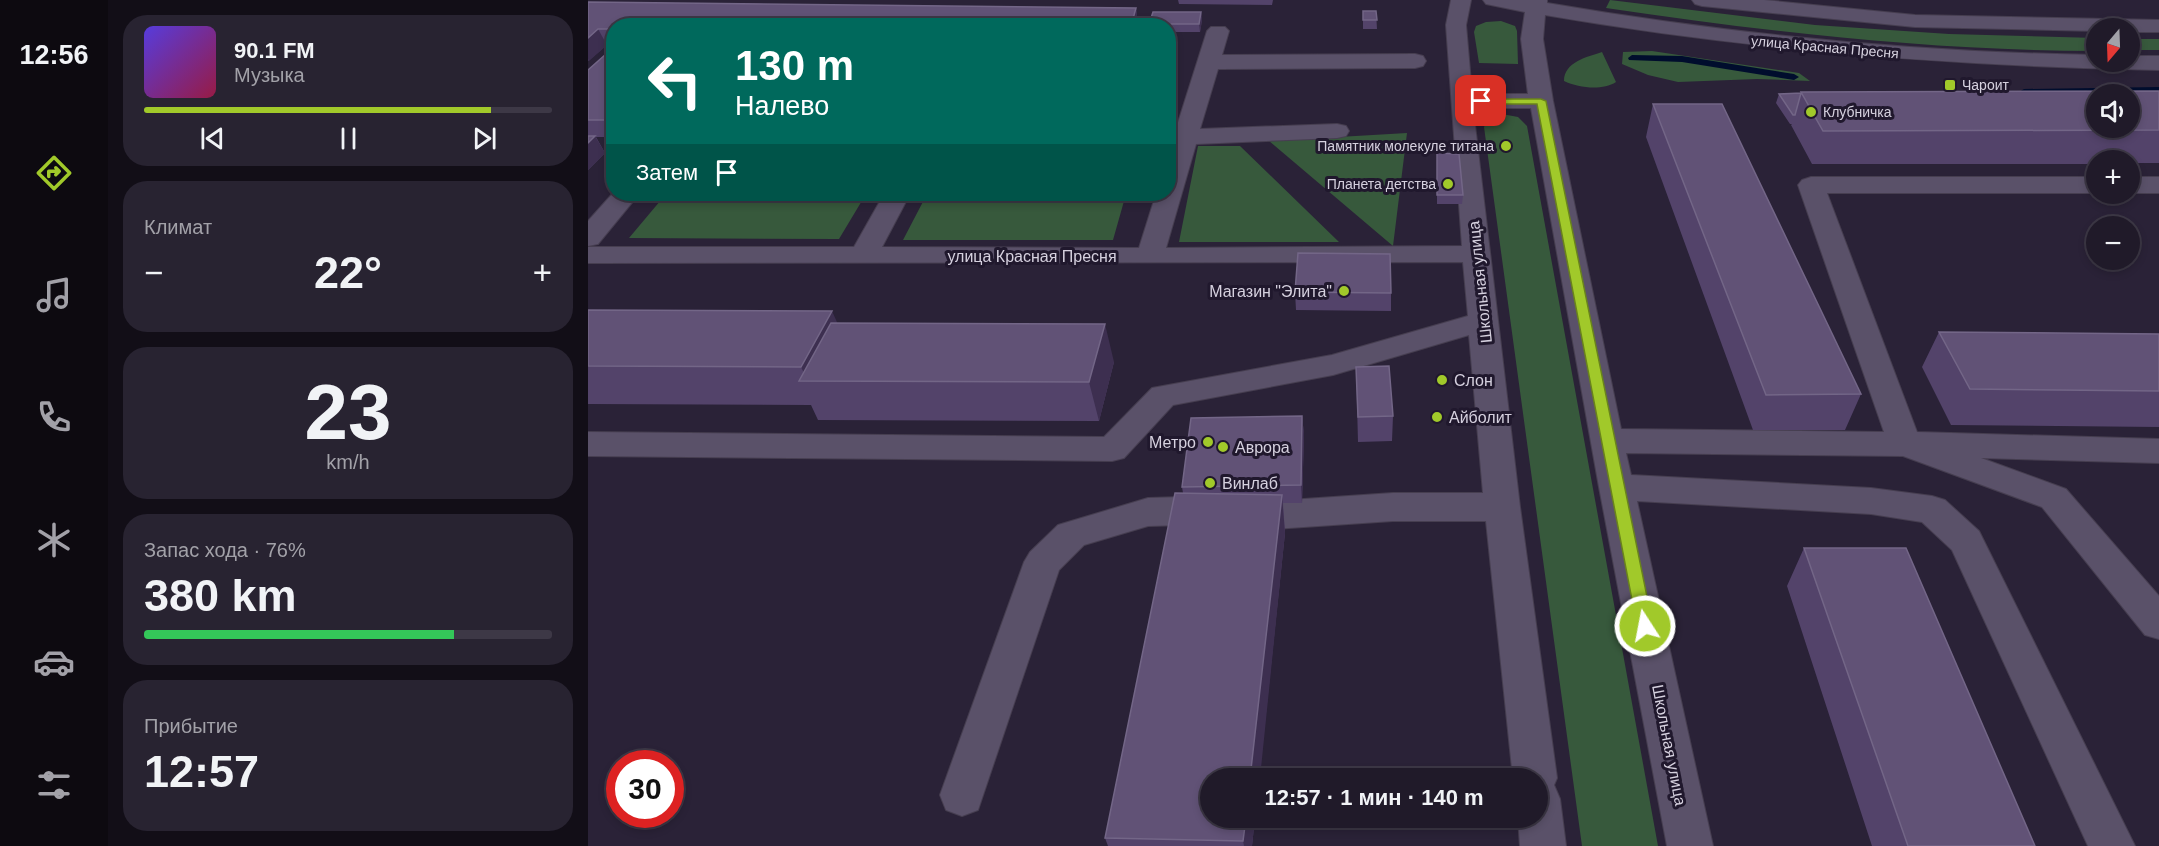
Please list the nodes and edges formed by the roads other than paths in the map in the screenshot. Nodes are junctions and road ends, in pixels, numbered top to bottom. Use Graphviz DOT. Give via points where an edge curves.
graph roads {
  1 [pos="1461,0"];
  2 [pos="1493,0"];
  3 [pos="1702,0"];
  4 [pos="1536,4"];
  5 [pos="2159,26"];
  6 [pos="1218,31"];
  7 [pos="1415,61"];
  8 [pos="1209,62"];
  9 [pos="2159,63"];
  10 [pos="1461,101"];
  11 [pos="1541,101"];
  12 [pos="1336,131"];
  13 [pos="1186,136"];
  14 [pos="1176,169"];
  15 [pos="2086,185"];
  16 [pos="2140,185"];
  17 [pos="2159,185"];
  18 [pos="620,201"];
  19 [pos="893,201"];
  20 [pos="1166,201"];
  21 [pos="588,238"];
  22 [pos="1477,254"];
  23 [pos="588,255"];
  24 [pos="864,255"];
  25 [pos="1150,256"];
  26 [pos="1484,321"];
  27 [pos="1607,441"];
  28 [pos="588,444"];
  29 [pos="1905,444"];
  30 [pos="2159,451"];
  31 [pos="1616,487"];
  32 [pos="1502,507"];
  33 [pos="2159,623"];
  34 [pos="1534,768"];
  35 [pos="963,795"];
  36 [pos="1541,828"];
  37 [pos="1543,846"];
  38 [pos="1690,846"];
  39 [pos="2112,846"];
  1 -- 10 [label="street, Школьная улица" via="1456,25"];
  2 -- 4 [label="street"];
  3 -- 5 [label="street, улица Красная Пресня" via="1915,21"];
  4 -- 9 [label="street" via="1685,30 1773,55 1878,70 1980,75 2092,62"];
  4 -- 11 [label="street, Школьная улица" via="1532,39"];
  6 -- 8 [label="street"];
  7 -- 8 [label="street"];
  8 -- 13 [label="street"];
  10 -- 11 [label="street"];
  10 -- 22 [label="street, Школьная улица"];
  11 -- 27 [label="street, Школьная улица"];
  12 -- 13 [label="street"];
  13 -- 14 [label="street"];
  15 -- 29 [label="street" via="1811,185"];
  16 -- 17 [label="street"];
  18 -- 21 [label="street"];
  19 -- 24 [label="street"];
  20 -- 25 [label="street"];
  22 -- 25 [label="street, улица Красная Пресня"];
  22 -- 26 [label="street, Школьная улица"];
  23 -- 24 [label="street, улица Красная Пресня"];
  24 -- 25 [label="street, улица Красная Пресня"];
  26 -- 28 [label="street" via="1333,364 1163,396 1112,449"];
  26 -- 32 [label="street, Школьная улица"];
  27 -- 29 [label="street"];
  27 -- 31 [label="street, Школьная улица"];
  29 -- 30 [label="street"];
  29 -- 33 [label="street" via="2054,498"];
  31 -- 38 [label="street, Школьная улица"];
  31 -- 39 [label="street" via="1871,501 1932,510 1966,541"];
  32 -- 34 [label="street, Школьная улица"];
  32 -- 35 [label="street" via="1393,507 1274,515 1219,510 1148,512 1071,535 1043,562"];
  36 -- 37 [label="street"];
}
